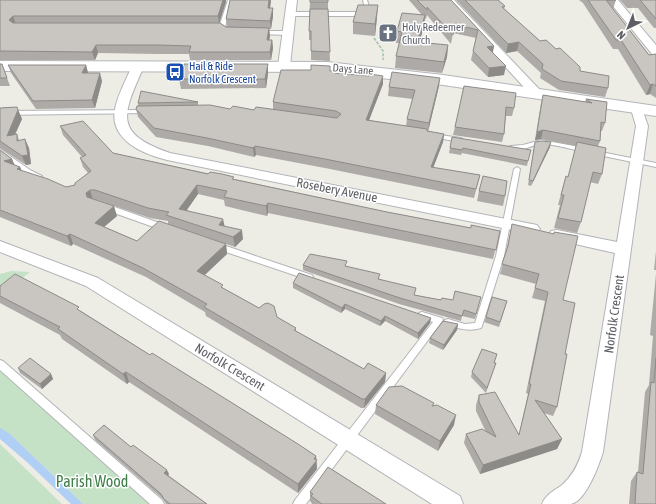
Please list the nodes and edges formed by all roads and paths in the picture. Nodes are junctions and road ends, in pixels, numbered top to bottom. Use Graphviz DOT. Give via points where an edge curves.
graph roads {
  1 [pos="230,0"];
  2 [pos="292,0"];
  3 [pos="365,0"];
  4 [pos="449,0"];
  5 [pos="613,0"];
  6 [pos="291,14"];
  7 [pos="214,26"];
  8 [pos="222,26"];
  9 [pos="231,32"];
  10 [pos="253,33"];
  11 [pos="289,33"];
  12 [pos="374,38"];
  13 [pos="656,52"];
  14 [pos="0,66"];
  15 [pos="138,66"];
  16 [pos="284,66"];
  17 [pos="379,72"];
  18 [pos="536,93"];
  19 [pos="636,109"];
  20 [pos="656,111"];
  21 [pos="119,112"];
  22 [pos="151,112"];
  23 [pos="0,113"];
  24 [pos="426,135"];
  25 [pos="471,142"];
  26 [pos="501,146"];
  27 [pos="0,152"];
  28 [pos="636,161"];
  29 [pos="656,165"];
  30 [pos="517,169"];
  31 [pos="48,182"];
  32 [pos="101,205"];
  33 [pos="506,224"];
  34 [pos="176,232"];
  35 [pos="206,242"];
  36 [pos="623,249"];
  37 [pos="3,250"];
  38 [pos="316,280"];
  39 [pos="411,312"];
  40 [pos="439,320"];
  41 [pos="0,364"];
  42 [pos="348,438"];
  43 [pos="158,504"];
  44 [pos="299,504"];
  45 [pos="452,504"];
  46 [pos="553,504"];
  1 -- 8 [label="lane"];
  2 -- 6 [label="street"];
  3 -- 6 [label="lane" via="368,10 363,14"];
  4 -- 18 [label="street"];
  5 -- 13 [label="street"];
  6 -- 11 [label="street"];
  7 -- 8 [label="lane"];
  8 -- 9 [label="lane"];
  10 -- 11 [label="lane"];
  11 -- 16 [label="street"];
  12 -- 17 [label="path" via="383,51 384,58"];
  14 -- 15 [label="street, Days Lane"];
  15 -- 16 [label="street, Days Lane"];
  15 -- 21 [label="street"];
  16 -- 17 [label="street, Days Lane"];
  17 -- 18 [label="street, Days Lane"];
  18 -- 19 [label="street, Days Lane"];
  19 -- 20 [label="street, Days Lane"];
  19 -- 28 [label="street, Norfolk Crescent" via="642,126"];
  21 -- 22 [label="lane"];
  21 -- 23 [label="lane"];
  21 -- 33 [label="street, Rosebery Avenue" via="125,134 143,147 167,156"];
  24 -- 25 [label="lane"];
  26 -- 28 [label="lane" via="516,148 540,142"];
  27 -- 31 [label="lane" via="28,172"];
  28 -- 29 [label="lane"];
  28 -- 36 [label="street, Norfolk Crescent"];
  30 -- 33 [label="lane"];
  32 -- 34 [label="lane"];
  33 -- 36 [label="street, Rosebery Avenue"];
  33 -- 40 [label="lane" via="500,256 478,326 465,327"];
  35 -- 38 [label="lane"];
  36 -- 46 [label="street, Norfolk Crescent" via="592,457 577,487"];
  37 -- 42 [label="street, Norfolk Crescent" via="92,282"];
  39 -- 40 [label="lane"];
  40 -- 42 [label="lane"];
  41 -- 43 [label="lane"];
  42 -- 44 [label="lane"];
  42 -- 45 [label="street, Norfolk Crescent"];
}
